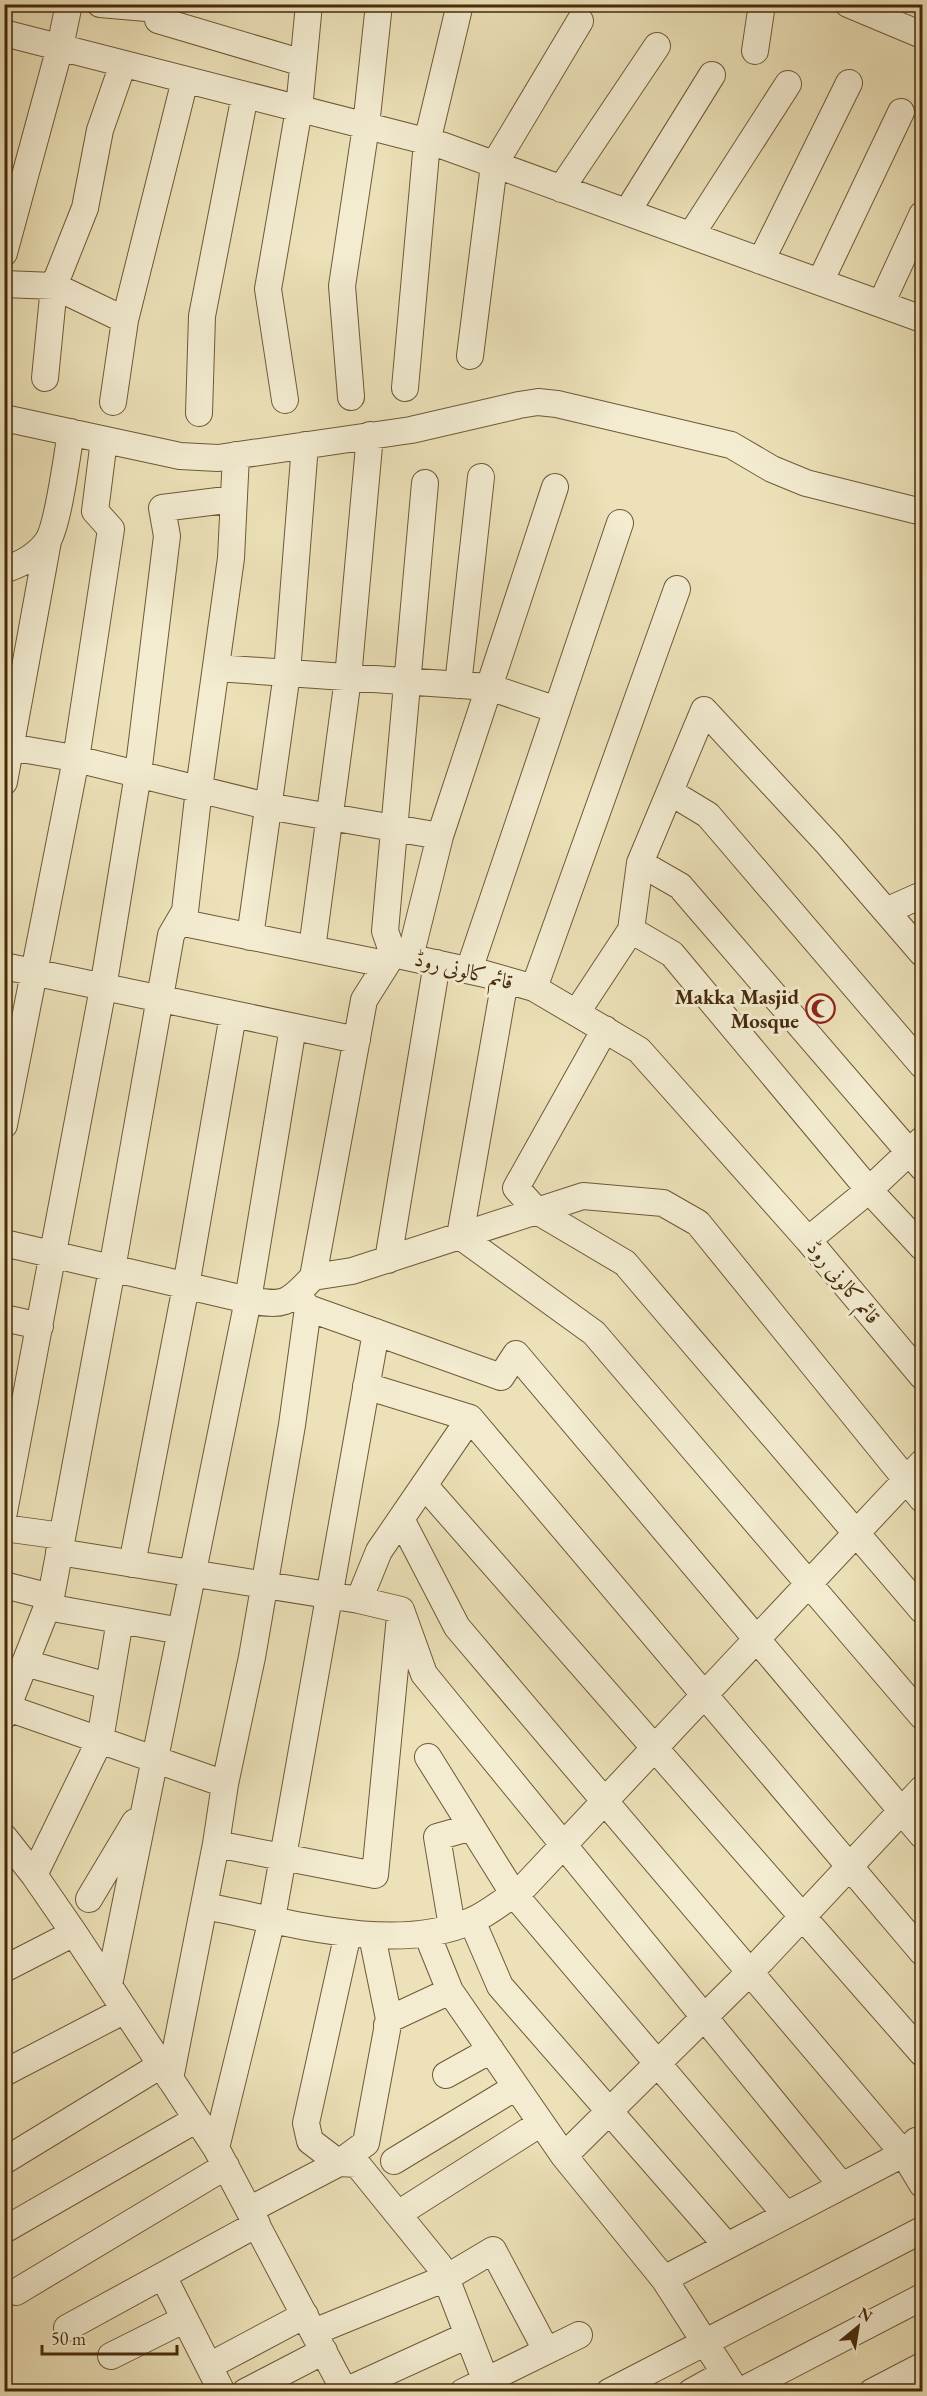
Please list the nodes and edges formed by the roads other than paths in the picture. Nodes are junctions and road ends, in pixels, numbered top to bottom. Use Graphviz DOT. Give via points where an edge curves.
graph roads {
  1 [pos="69,4"];
  2 [pos="100,4"];
  3 [pos="309,4"];
  4 [pos="379,4"];
  5 [pos="460,4"];
  6 [pos="762,4"];
  7 [pos="848,4"];
  8 [pos="157,7"];
  9 [pos="580,21"];
  10 [pos="4,33"];
  11 [pos="922,36"];
  12 [pos="657,46"];
  13 [pos="60,47"];
  14 [pos="754,51"];
  15 [pos="303,63"];
  16 [pos="123,64"];
  17 [pos="712,75"];
  18 [pos="185,80"];
  19 [pos="849,82"];
  20 [pos="788,84"];
  21 [pos="245,95"];
  22 [pos="299,109"];
  23 [pos="901,112"];
  24 [pos="366,126"];
  25 [pos="427,142"];
  26 [pos="494,165"];
  27 [pos="561,189"];
  28 [pos="627,212"];
  29 [pos="922,215"];
  30 [pos="690,235"];
  31 [pos="4,253"];
  32 [pos="761,261"];
  33 [pos="820,282"];
  34 [pos="4,284"];
  35 [pos="54,286"];
  36 [pos="881,304"];
  37 [pos="922,319"];
  38 [pos="125,321"];
  39 [pos="470,357"];
  40 [pos="45,378"];
  41 [pos="405,388"];
  42 [pos="351,397"];
  43 [pos="285,400"];
  44 [pos="113,402"];
  45 [pos="199,413"];
  46 [pos="4,418"];
  47 [pos="71,432"];
  48 [pos="370,435"];
  49 [pos="104,440"];
  50 [pos="305,445"];
  51 [pos="236,455"];
  52 [pos="481,477"];
  53 [pos="425,483"];
  54 [pos="555,487"];
  55 [pos="234,499"];
  56 [pos="922,512"];
  57 [pos="620,523"];
  58 [pos="48,541"];
  59 [pos="4,570"];
  60 [pos="677,589"];
  61 [pos="216,668"];
  62 [pos="287,673"];
  63 [pos="348,678"];
  64 [pos="408,681"];
  65 [pos="458,685"];
  66 [pos="489,687"];
  67 [pos="557,710"];
  68 [pos="8,746"];
  69 [pos="76,759"];
  70 [pos="138,774"];
  71 [pos="4,782"];
  72 [pos="199,789"];
  73 [pos="670,792"];
  74 [pos="268,806"];
  75 [pos="330,817"];
  76 [pos="393,828"];
  77 [pos="440,836"];
  78 [pos="640,863"];
  79 [pos="922,895"];
  80 [pos="886,911"];
  81 [pos="179,922"];
  82 [pos="631,930"];
  83 [pos="250,937"];
  84 [pos="312,949"];
  85 [pos="922,953"];
  86 [pos="396,958"];
  87 [pos="437,963"];
  88 [pos="4,966"];
  89 [pos="470,970"];
  90 [pos="33,972"];
  91 [pos="505,980"];
  92 [pos="534,987"];
  93 [pos="103,988"];
  94 [pos="160,1000"];
  95 [pos="577,1012"];
  96 [pos="233,1015"];
  97 [pos="293,1027"];
  98 [pos="605,1029"];
  99 [pos="357,1040"];
  100 [pos="922,1065"];
  101 [pos="4,1125"];
  102 [pos="918,1153"];
  103 [pos="869,1191"];
  104 [pos="537,1211"];
  105 [pos="460,1236"];
  106 [pos="808,1240"];
  107 [pos="4,1243"];
  108 [pos="922,1247"];
  109 [pos="53,1256"];
  110 [pos="388,1260"];
  111 [pos="112,1269"];
  112 [pos="186,1286"];
  113 [pos="306,1293"];
  114 [pos="248,1300"];
  115 [pos="4,1318"];
  116 [pos="40,1326"];
  117 [pos="376,1332"];
  118 [pos="922,1376"];
  119 [pos="366,1386"];
  120 [pos="470,1418"];
  121 [pos="10,1454"];
  122 [pos="914,1471"];
  123 [pos="424,1485"];
  124 [pos="922,1499"];
  125 [pos="4,1512"];
  126 [pos="401,1519"];
  127 [pos="4,1528"];
  128 [pos="856,1533"];
  129 [pos="61,1544"];
  130 [pos="132,1564"];
  131 [pos="192,1575"];
  132 [pos="809,1583"];
  133 [pos="4,1585"];
  134 [pos="264,1587"];
  135 [pos="329,1596"];
  136 [pos="359,1600"];
  137 [pos="49,1602"];
  138 [pos="401,1610"];
  139 [pos="922,1610"];
  140 [pos="120,1620"];
  141 [pos="181,1632"];
  142 [pos="757,1639"];
  143 [pos="25,1663"];
  144 [pos="108,1686"];
  145 [pos="704,1695"];
  146 [pos="6,1712"];
  147 [pos="922,1716"];
  148 [pos="100,1740"];
  149 [pos="655,1748"];
  150 [pos="428,1757"];
  151 [pos="155,1759"];
  152 [pos="225,1784"];
  153 [pos="922,1789"];
  154 [pos="604,1801"];
  155 [pos="146,1804"];
  156 [pos="902,1811"];
  157 [pos="472,1827"];
  158 [pos="922,1835"];
  159 [pos="216,1844"];
  160 [pos="564,1845"];
  161 [pos="15,1857"];
  162 [pos="283,1858"];
  163 [pos="850,1866"];
  164 [pos="513,1893"];
  165 [pos="89,1899"];
  166 [pos="205,1906"];
  167 [pos="803,1916"];
  168 [pos="272,1919"];
  169 [pos="462,1924"];
  170 [pos="74,1933"];
  171 [pos="360,1934"];
  172 [pos="427,1934"];
  173 [pos="922,1952"];
  174 [pos="4,1969"];
  175 [pos="750,1972"];
  176 [pos="109,1985"];
  177 [pos="450,1991"];
  178 [pos="125,2010"];
  179 [pos="704,2017"];
  180 [pos="387,2025"];
  181 [pos="491,2050"];
  182 [pos="922,2053"];
  183 [pos="658,2063"];
  184 [pos="166,2072"];
  185 [pos="4,2073"];
  186 [pos="446,2075"];
  187 [pos="516,2086"];
  188 [pos="609,2111"];
  189 [pos="197,2119"];
  190 [pos="541,2123"];
  191 [pos="922,2135"];
  192 [pos="913,2149"];
  193 [pos="564,2156"];
  194 [pos="221,2157"];
  195 [pos="4,2161"];
  196 [pos="394,2161"];
  197 [pos="339,2163"];
  198 [pos="922,2184"];
  199 [pos="842,2186"];
  200 [pos="398,2214"];
  201 [pos="786,2216"];
  202 [pos="253,2217"];
  203 [pos="4,2230"];
  204 [pos="922,2230"];
  205 [pos="727,2246"];
  206 [pos="163,2276"];
  207 [pos="446,2278"];
  208 [pos="664,2279"];
  209 [pos="16,2292"];
  210 [pos="922,2297"];
  211 [pos="185,2319"];
  212 [pos="67,2328"];
  213 [pos="314,2333"];
  214 [pos="468,2335"];
  215 [pos="579,2335"];
  216 [pos="705,2342"];
  217 [pos="546,2350"];
  218 [pos="111,2356"];
  219 [pos="209,2366"];
  220 [pos="922,2366"];
  221 [pos="734,2385"];
  222 [pos="488,2386"];
  223 [pos="222,2391"];
  224 [pos="245,2391"];
  225 [pos="344,2391"];
  226 [pos="463,2391"];
  227 [pos="609,2391"];
  228 [pos="691,2391"];
  229 [pos="872,2391"];
  1 -- 13 [label="street"];
  2 -- 8 [label="street"];
  3 -- 15 [label="street"];
  4 -- 24 [label="street"];
  5 -- 25 [label="street"];
  6 -- 14 [label="street"];
  7 -- 11 [label="street"];
  8 -- 15 [label="street" via="158,20"];
  9 -- 26 [label="street"];
  10 -- 13 [label="street"];
  12 -- 27 [label="street"];
  13 -- 16 [label="street"];
  13 -- 31 [label="street"];
  15 -- 22 [label="street"];
  16 -- 18 [label="street"];
  16 -- 35 [label="street" via="100,130 85,208"];
  17 -- 28 [label="street"];
  18 -- 21 [label="street"];
  18 -- 38 [label="street"];
  19 -- 32 [label="street"];
  20 -- 30 [label="street"];
  21 -- 22 [label="street"];
  21 -- 45 [label="street" via="202,316"];
  22 -- 24 [label="street"];
  22 -- 43 [label="street" via="268,289"];
  23 -- 33 [label="street"];
  24 -- 25 [label="street"];
  24 -- 42 [label="street" via="342,286"];
  25 -- 26 [label="street"];
  25 -- 41 [label="street"];
  26 -- 27 [label="street"];
  26 -- 39 [label="street"];
  27 -- 28 [label="street"];
  28 -- 30 [label="street"];
  29 -- 36 [label="street"];
  30 -- 32 [label="street"];
  32 -- 33 [label="street"];
  33 -- 36 [label="street"];
  34 -- 35 [label="street"];
  35 -- 38 [label="street"];
  35 -- 40 [label="street"];
  36 -- 37 [label="street"];
  38 -- 44 [label="street"];
  46 -- 47 [label="street"];
  47 -- 49 [label="street"];
  47 -- 58 [label="street"];
  48 -- 50 [label="street"];
  48 -- 56 [label="street" via="411,430 519,405 557,404 731,445 806,483"];
  48 -- 63 [label="street"];
  49 -- 51 [label="street" via="180,456"];
  49 -- 69 [label="street" via="95,511 111,529"];
  50 -- 51 [label="street"];
  50 -- 62 [label="street"];
  51 -- 55 [label="street"];
  52 -- 65 [label="street"];
  53 -- 64 [label="street"];
  54 -- 66 [label="street"];
  55 -- 61 [label="street" via="231,558"];
  55 -- 70 [label="street" via="162,508 167,536"];
  57 -- 67 [label="street"];
  58 -- 59 [label="street" via="27,562"];
  58 -- 68 [label="street"];
  60 -- 92 [label="street"];
  61 -- 62 [label="street"];
  61 -- 72 [label="street"];
  62 -- 63 [label="street"];
  62 -- 74 [label="street"];
  63 -- 64 [label="street"];
  63 -- 75 [label="street"];
  64 -- 65 [label="street"];
  64 -- 76 [label="street"];
  65 -- 66 [label="street"];
  66 -- 67 [label="street"];
  66 -- 77 [label="street"];
  67 -- 89 [label="street"];
  68 -- 69 [label="street"];
  68 -- 71 [label="street"];
  69 -- 70 [label="street"];
  69 -- 90 [label="street"];
  70 -- 72 [label="street"];
  70 -- 93 [label="street"];
  72 -- 74 [label="street"];
  72 -- 81 [label="street" via="184,911"];
  73 -- 78 [label="street"];
  73 -- 80 [label="street" via="704,710"];
  73 -- 100 [label="street" via="708,814"];
  74 -- 75 [label="street"];
  74 -- 83 [label="street"];
  75 -- 76 [label="street"];
  75 -- 84 [label="street"];
  76 -- 77 [label="street"];
  76 -- 86 [label="street" via="385,931"];
  77 -- 86 [label="street"];
  78 -- 82 [label="street"];
  78 -- 102 [label="street" via="680,886"];
  79 -- 80 [label="street"];
  80 -- 85 [label="street"];
  81 -- 83 [label="street"];
  81 -- 94 [label="street" via="171,935"];
  82 -- 95 [label="street"];
  82 -- 103 [label="street" via="672,954"];
  83 -- 84 [label="street"];
  84 -- 86 [label="street"];
  86 -- 87 [label="street, قائم کالونی روڈ"];
  86 -- 99 [label="street, قائم کالونی روڈ" via="364,1000"];
  87 -- 89 [label="street, قائم کالونی روڈ"];
  87 -- 110 [label="street"];
  88 -- 90 [label="street"];
  89 -- 91 [label="street, قائم کالونی روڈ"];
  90 -- 93 [label="street"];
  90 -- 101 [label="street"];
  91 -- 92 [label="street, قائم کالونی روڈ"];
  91 -- 105 [label="street"];
  92 -- 95 [label="street, قائم کالونی روڈ"];
  93 -- 94 [label="street"];
  93 -- 109 [label="street"];
  94 -- 96 [label="street"];
  94 -- 111 [label="street"];
  95 -- 98 [label="street, قائم کالونی روڈ"];
  96 -- 97 [label="street"];
  96 -- 112 [label="street"];
  97 -- 99 [label="street"];
  97 -- 114 [label="street"];
  98 -- 104 [label="street" via="516,1188"];
  98 -- 106 [label="street, قائم کالونی روڈ" via="639,1050"];
  99 -- 113 [label="street, قائم کالونی روڈ"];
  102 -- 103 [label="street"];
  103 -- 106 [label="street"];
  103 -- 108 [label="street"];
  104 -- 105 [label="street"];
  104 -- 122 [label="street" via="583,1196 663,1203 698,1222"];
  104 -- 128 [label="street" via="625,1263"];
  105 -- 110 [label="street"];
  105 -- 132 [label="street" via="594,1333"];
  106 -- 118 [label="street, قائم کالونی روڈ"];
  107 -- 109 [label="street"];
  109 -- 111 [label="street"];
  109 -- 116 [label="street"];
  110 -- 113 [label="street" via="352,1271"];
  111 -- 112 [label="street"];
  111 -- 129 [label="street"];
  112 -- 114 [label="street"];
  112 -- 130 [label="street"];
  113 -- 114 [label="street" via="276,1305"];
  113 -- 117 [label="street"];
  113 -- 134 [label="street, قائم کالونی روڈ" via="292,1425"];
  114 -- 131 [label="street"];
  115 -- 116 [label="street"];
  116 -- 121 [label="street"];
  117 -- 119 [label="street"];
  117 -- 142 [label="street" via="501,1377 516,1353"];
  119 -- 120 [label="street"];
  119 -- 135 [label="street"];
  120 -- 123 [label="street"];
  120 -- 145 [label="street"];
  121 -- 125 [label="street"];
  122 -- 124 [label="street"];
  122 -- 128 [label="street"];
  123 -- 126 [label="street"];
  123 -- 149 [label="street"];
  126 -- 136 [label="street" via="379,1551"];
  126 -- 154 [label="street" via="457,1627"];
  127 -- 129 [label="street"];
  128 -- 132 [label="street"];
  128 -- 139 [label="street"];
  129 -- 130 [label="street"];
  129 -- 137 [label="street"];
  130 -- 131 [label="street"];
  131 -- 134 [label="street"];
  131 -- 141 [label="street"];
  132 -- 142 [label="street"];
  132 -- 147 [label="street"];
  133 -- 137 [label="street"];
  134 -- 135 [label="street"];
  134 -- 152 [label="street, قائم کالونی روڈ"];
  135 -- 136 [label="street"];
  135 -- 162 [label="street"];
  136 -- 138 [label="street"];
  137 -- 140 [label="street"];
  137 -- 143 [label="street"];
  138 -- 160 [label="street" via="424,1674"];
  138 -- 162 [label="street" via="375,1875"];
  140 -- 141 [label="street"];
  140 -- 144 [label="street"];
  141 -- 151 [label="street"];
  142 -- 145 [label="street"];
  142 -- 156 [label="street"];
  143 -- 144 [label="street"];
  143 -- 146 [label="street"];
  144 -- 148 [label="street"];
  145 -- 149 [label="street"];
  145 -- 163 [label="street"];
  146 -- 148 [label="street"];
  148 -- 151 [label="street"];
  148 -- 161 [label="street"];
  149 -- 154 [label="street"];
  149 -- 167 [label="street"];
  150 -- 157 [label="street"];
  151 -- 152 [label="street"];
  151 -- 155 [label="street"];
  152 -- 159 [label="street, قائم کالونی روڈ"];
  153 -- 156 [label="street"];
  154 -- 160 [label="street"];
  154 -- 175 [label="street"];
  155 -- 165 [label="street"];
  155 -- 176 [label="street"];
  156 -- 158 [label="street"];
  156 -- 163 [label="street"];
  157 -- 164 [label="street"];
  157 -- 169 [label="street" via="436,1837"];
  159 -- 162 [label="street"];
  159 -- 166 [label="street, قائم کالونی روڈ"];
  160 -- 164 [label="street" via="525,1886"];
  160 -- 179 [label="street"];
  161 -- 170 [label="street"];
  162 -- 168 [label="street"];
  163 -- 167 [label="street"];
  163 -- 173 [label="street"];
  164 -- 169 [label="street"];
  164 -- 183 [label="street"];
  166 -- 168 [label="street"];
  166 -- 184 [label="street, قائم کالونی روڈ"];
  167 -- 175 [label="street"];
  167 -- 182 [label="street"];
  168 -- 171 [label="street"];
  168 -- 194 [label="street"];
  169 -- 172 [label="street"];
  169 -- 188 [label="street" via="500,1986"];
  170 -- 174 [label="street"];
  170 -- 176 [label="street"];
  171 -- 172 [label="street"];
  171 -- 180 [label="street" via="389,2019"];
  171 -- 197 [label="street" via="306,2123 310,2140"];
  172 -- 177 [label="street"];
  175 -- 179 [label="street"];
  175 -- 192 [label="street"];
  176 -- 178 [label="street"];
  177 -- 180 [label="street" via="392,2018"];
  177 -- 181 [label="street"];
  178 -- 184 [label="street"];
  178 -- 185 [label="street"];
  179 -- 183 [label="street"];
  179 -- 199 [label="street"];
  180 -- 197 [label="street" via="366,2143"];
  181 -- 186 [label="street"];
  181 -- 187 [label="street"];
  183 -- 188 [label="street"];
  183 -- 201 [label="street"];
  184 -- 189 [label="street"];
  184 -- 195 [label="street"];
  187 -- 190 [label="street"];
  187 -- 196 [label="street"];
  188 -- 193 [label="street"];
  188 -- 205 [label="street"];
  189 -- 194 [label="street"];
  189 -- 203 [label="street"];
  190 -- 193 [label="street"];
  190 -- 200 [label="street"];
  191 -- 192 [label="street"];
  192 -- 198 [label="street"];
  192 -- 199 [label="street"];
  193 -- 208 [label="street"];
  194 -- 202 [label="street"];
  194 -- 209 [label="street"];
  197 -- 200 [label="street" via="357,2164"];
  197 -- 202 [label="street"];
  199 -- 201 [label="street"];
  200 -- 207 [label="street"];
  201 -- 205 [label="street"];
  202 -- 206 [label="street"];
  202 -- 213 [label="street"];
  204 -- 216 [label="street"];
  205 -- 208 [label="street"];
  206 -- 211 [label="street"];
  206 -- 212 [label="street"];
  207 -- 213 [label="street"];
  207 -- 214 [label="street"];
  207 -- 217 [label="street" via="493,2250"];
  208 -- 216 [label="street"];
  210 -- 221 [label="street"];
  211 -- 218 [label="street"];
  211 -- 219 [label="street"];
  213 -- 219 [label="street"];
  213 -- 224 [label="street"];
  213 -- 225 [label="street"];
  214 -- 222 [label="street"];
  214 -- 225 [label="street"];
  215 -- 217 [label="street"];
  216 -- 221 [label="street"];
  216 -- 227 [label="street"];
  217 -- 222 [label="street"];
  219 -- 223 [label="street"];
  220 -- 229 [label="street"];
  221 -- 228 [label="street"];
  222 -- 226 [label="street"];
}
